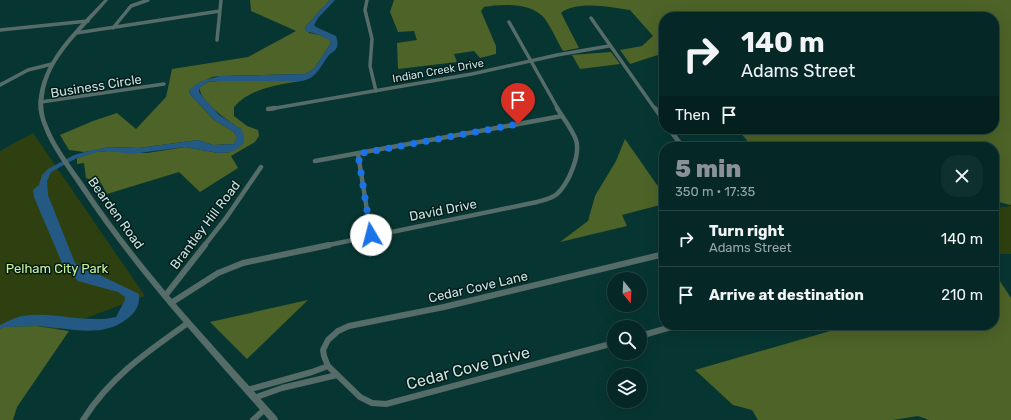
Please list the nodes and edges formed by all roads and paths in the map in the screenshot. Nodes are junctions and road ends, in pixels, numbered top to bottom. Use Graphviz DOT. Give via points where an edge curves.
graph roads {
  1 [pos="106,0"];
  2 [pos="148,0"];
  3 [pos="221,0"];
  4 [pos="367,0"];
  5 [pos="220,11"];
  6 [pos="590,18"];
  7 [pos="88,21"];
  8 [pos="509,22"];
  9 [pos="83,27"];
  10 [pos="106,28"];
  11 [pos="113,28"];
  12 [pos="0,30"];
  13 [pos="76,34"];
  14 [pos="217,40"];
  15 [pos="609,46"];
  16 [pos="532,61"];
  17 [pos="52,64"];
  18 [pos="164,84"];
  19 [pos="0,85"];
  20 [pos="376,91"];
  21 [pos="41,104"];
  22 [pos="268,108"];
  23 [pos="659,115"];
  24 [pos="562,116"];
  25 [pos="358,154"];
  26 [pos="315,161"];
  27 [pos="260,167"];
  28 [pos="371,235"];
  29 [pos="659,255"];
  30 [pos="165,296"];
  31 [pos="171,303"];
  32 [pos="188,323"];
  33 [pos="661,330"];
  34 [pos="647,334"];
  35 [pos="607,345"];
  36 [pos="328,366"];
  37 [pos="337,375"];
  38 [pos="247,390"];
  39 [pos="254,398"];
  40 [pos="265,409"];
  41 [pos="83,420"];
  42 [pos="253,420"];
  43 [pos="274,420"];
  1 -- 7 [label="street, Bearden Road"];
  2 -- 11 [label="street" via="130,6"];
  3 -- 5 [label="street"];
  4 -- 20 [label="street" via="365,10 372,39 370,66"];
  5 -- 11 [label="street"];
  5 -- 14 [label="street"];
  6 -- 15 [label="street"];
  7 -- 9 [label="street, Bearden Road"];
  7 -- 12 [label="street"];
  8 -- 16 [label="street, David Drive"];
  9 -- 10 [label="street"];
  9 -- 13 [label="street, Bearden Road"];
  10 -- 11 [label="street"];
  10 -- 13 [label="street"];
  13 -- 17 [label="street, Bearden Road"];
  15 -- 16 [label="street, Indian Creek Drive"];
  15 -- 23 [label="street"];
  16 -- 20 [label="street, Indian Creek Drive"];
  16 -- 24 [label="street, David Drive"];
  17 -- 19 [label="street" via="28,70"];
  17 -- 21 [label="street, Bearden Road" via="46,77"];
  18 -- 21 [label="street, Business Circle" via="146,89"];
  20 -- 22 [label="street, Indian Creek Drive"];
  21 -- 30 [label="street, Bearden Road" via="45,126 62,155 108,225"];
  24 -- 25 [label="street"];
  24 -- 28 [label="street, David Drive" via="576,141 576,151 566,183 554,196 537,202"];
  25 -- 26 [label="street"];
  25 -- 28 [label="street"];
  27 -- 30 [label="street, Brantley Hill Road" via="226,218"];
  28 -- 31 [label="street, David Drive" via="242,263 218,273"];
  29 -- 36 [label="street, Cedar Cove Lane" via="444,307 343,328 325,344 324,356"];
  30 -- 31 [label="street, Bearden Road"];
  31 -- 32 [label="street, Bearden Road"];
  32 -- 38 [label="street, Bearden Road"];
  32 -- 41 [label="street" via="114,379 100,393"];
  33 -- 34 [label="street"];
  35 -- 37 [label="street, Cedar Cove Drive" via="386,404 374,403 360,397"];
  36 -- 37 [label="street, Cedar Cove Drive"];
  36 -- 38 [label="street"];
  37 -- 39 [label="street" via="282,388"];
  38 -- 39 [label="street, Bearden Road"];
  39 -- 40 [label="street, Bearden Road"];
  40 -- 42 [label="street"];
  40 -- 43 [label="street, Bearden Road"];
}
